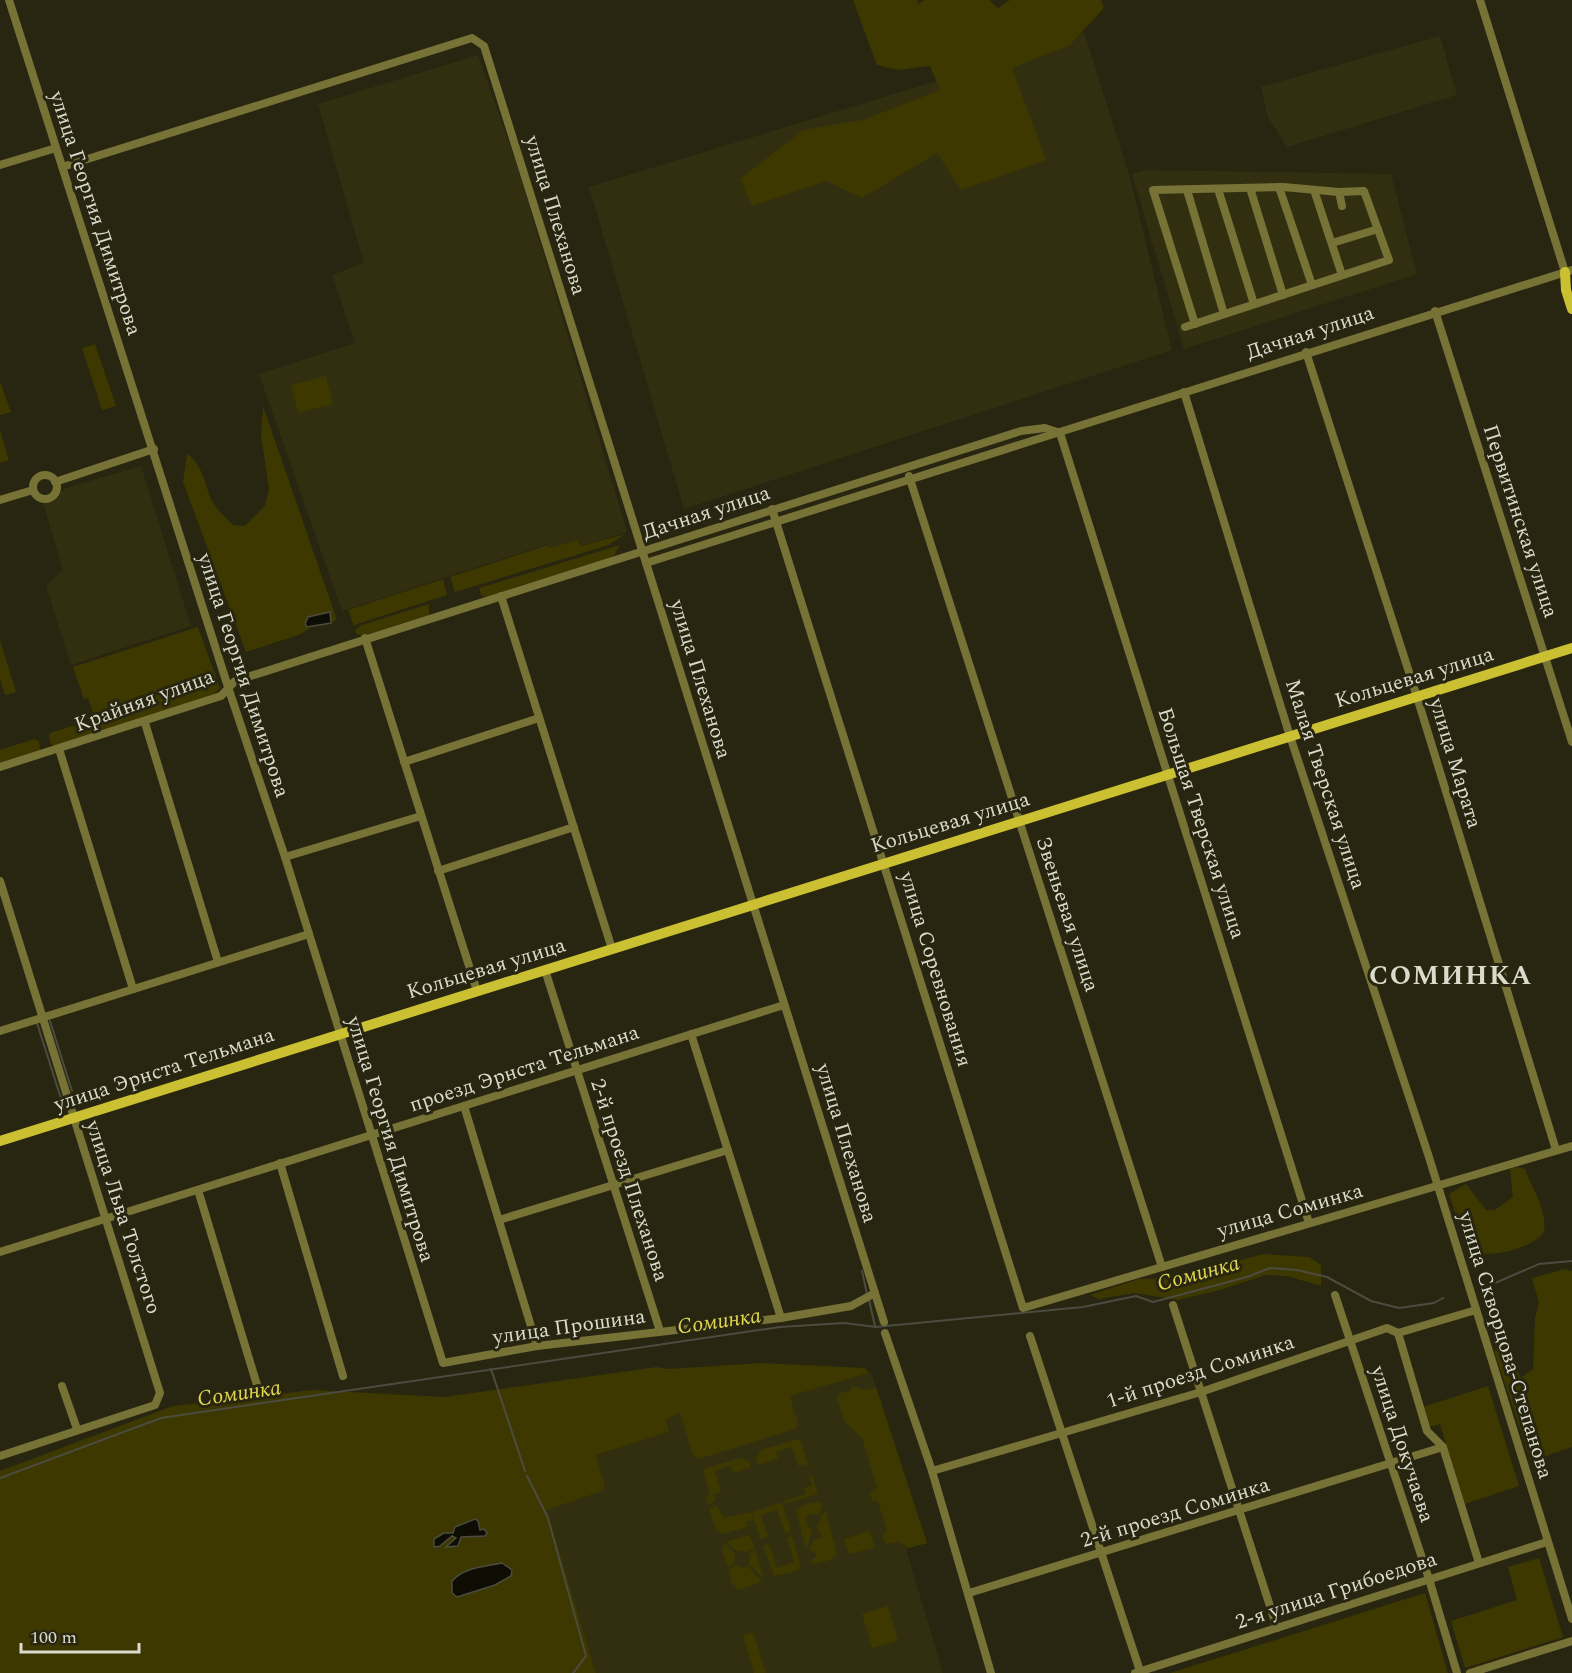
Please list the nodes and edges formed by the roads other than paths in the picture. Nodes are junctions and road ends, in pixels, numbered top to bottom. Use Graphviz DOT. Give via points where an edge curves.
graph roads {
  1 [pos="9,0"];
  2 [pos="1480,0"];
  3 [pos="56,148"];
  4 [pos="0,165"];
  5 [pos="62,167"];
  6 [pos="1279,187"];
  7 [pos="1250,188"];
  8 [pos="1218,189"];
  9 [pos="1187,190"];
  10 [pos="1314,190"];
  11 [pos="1339,192"];
  12 [pos="1342,206"];
  13 [pos="1378,229"];
  14 [pos="1332,243"];
  15 [pos="1569,271"];
  16 [pos="1342,275"];
  17 [pos="1572,282"];
  18 [pos="1312,285"];
  19 [pos="1283,295"];
  20 [pos="1254,304"];
  21 [pos="1572,309"];
  22 [pos="1435,311"];
  23 [pos="1224,314"];
  24 [pos="1195,324"];
  25 [pos="1185,327"];
  26 [pos="1306,352"];
  27 [pos="1185,392"];
  28 [pos="1060,433"];
  29 [pos="154,449"];
  30 [pos="906,468"];
  31 [pos="910,480"];
  32 [pos="56,482"];
  33 [pos="33,490"];
  34 [pos="0,500"];
  35 [pos="772,509"];
  36 [pos="776,522"];
  37 [pos="642,551"];
  38 [pos="646,563"];
  39 [pos="501,597"];
  40 [pos="365,638"];
  41 [pos="1572,648"];
  42 [pos="1545,657"];
  43 [pos="229,690"];
  44 [pos="1417,697"];
  45 [pos="539,718"];
  46 [pos="145,723"];
  47 [pos="1290,736"];
  48 [pos="1572,742"];
  49 [pos="59,749"];
  50 [pos="404,762"];
  51 [pos="0,767"];
  52 [pos="1168,774"];
  53 [pos="421,816"];
  54 [pos="1019,822"];
  55 [pos="574,826"];
  56 [pos="285,857"];
  57 [pos="883,863"];
  58 [pos="438,871"];
  59 [pos="0,881"];
  60 [pos="753,904"];
  61 [pos="309,934"];
  62 [pos="612,949"];
  63 [pos="218,962"];
  64 [pos="545,970"];
  65 [pos="133,989"];
  66 [pos="477,991"];
  67 [pos="784,1005"];
  68 [pos="44,1017"];
  69 [pos="0,1031"];
  70 [pos="340,1034"];
  71 [pos="691,1034"];
  72 [pos="576,1069"];
  73 [pos="464,1106"];
  74 [pos="73,1119"];
  75 [pos="371,1135"];
  76 [pos="0,1141"];
  77 [pos="1572,1146"];
  78 [pos="728,1150"];
  79 [pos="1556,1150"];
  80 [pos="280,1163"];
  81 [pos="613,1185"];
  82 [pos="1437,1185"];
  83 [pos="198,1190"];
  84 [pos="106,1218"];
  85 [pos="499,1220"];
  86 [pos="1309,1223"];
  87 [pos="0,1252"];
  88 [pos="1162,1267"];
  89 [pos="875,1293"];
  90 [pos="1335,1295"];
  91 [pos="1022,1302"];
  92 [pos="1173,1305"];
  93 [pos="1476,1310"];
  94 [pos="781,1318"];
  95 [pos="884,1322"];
  96 [pos="660,1331"];
  97 [pos="885,1333"];
  98 [pos="1398,1333"];
  99 [pos="1030,1336"];
  100 [pos="1350,1341"];
  101 [pos="537,1346"];
  102 [pos="443,1363"];
  103 [pos="343,1376"];
  104 [pos="257,1385"];
  105 [pos="62,1386"];
  106 [pos="1201,1392"];
  107 [pos="77,1429"];
  108 [pos="1062,1433"];
  109 [pos="1443,1447"];
  110 [pos="0,1455"];
  111 [pos="1390,1463"];
  112 [pos="932,1471"];
  113 [pos="1239,1511"];
  114 [pos="1547,1542"];
  115 [pos="1101,1553"];
  116 [pos="1479,1563"];
  117 [pos="1429,1579"];
  118 [pos="969,1593"];
  119 [pos="1572,1619"];
  120 [pos="1277,1628"];
  121 [pos="1572,1641"];
  122 [pos="1138,1672"];
  123 [pos="991,1673"];
  124 [pos="1457,1673"];
  125 [pos="1470,1673"];
  1 -- 3 [label="street, улица Георгия Димитрова"];
  2 -- 15 [label="street"];
  3 -- 4 [label="street"];
  3 -- 5 [label="street, улица Георгия Димитрова"];
  5 -- 29 [label="street, улица Георгия Димитрова"];
  5 -- 37 [label="street, улица Плеханова" via="472,38 484,46"];
  6 -- 7 [label="street"];
  6 -- 10 [label="street"];
  6 -- 18 [label="street"];
  7 -- 8 [label="street"];
  7 -- 19 [label="street"];
  8 -- 9 [label="street"];
  8 -- 20 [label="street"];
  9 -- 23 [label="street"];
  9 -- 24 [label="street" via="1153,190"];
  10 -- 11 [label="street"];
  10 -- 14 [label="street"];
  11 -- 12 [label="street"];
  11 -- 13 [label="street" via="1364,191"];
  13 -- 14 [label="street"];
  13 -- 16 [label="street" via="1389,260"];
  14 -- 16 [label="street"];
  15 -- 17 [label="main road"];
  15 -- 21 [label="main road" via="1566,290"];
  15 -- 22 [label="street, Дачная улица"];
  16 -- 18 [label="street"];
  18 -- 19 [label="street"];
  19 -- 20 [label="street"];
  20 -- 23 [label="street"];
  22 -- 26 [label="street, Дачная улица"];
  22 -- 42 [label="street, Первитинская улица"];
  23 -- 24 [label="street"];
  24 -- 25 [label="street"];
  26 -- 27 [label="street, Дачная улица"];
  26 -- 44 [label="street, улица Марата"];
  27 -- 28 [label="street, Дачная улица"];
  27 -- 47 [label="street, Малая Тверская улица"];
  28 -- 30 [label="street, Дачная улица" via="1045,428 1022,431"];
  28 -- 31 [label="street, Дачная улица"];
  28 -- 52 [label="street, Большая Тверская улица"];
  29 -- 32 [label="street"];
  29 -- 43 [label="street, улица Георгия Димитрова"];
  30 -- 31 [label="street, Звеньевая улица"];
  30 -- 35 [label="street, Дачная улица"];
  31 -- 36 [label="street, Дачная улица"];
  31 -- 54 [label="street, Звеньевая улица"];
  32 -- 33 [label="street" via="41,476 35,480"];
  32 -- 33 [label="street" via="56,490 49,498 39,498"];
  33 -- 34 [label="street"];
  35 -- 36 [label="street, улица Соревнования"];
  35 -- 37 [label="street, Дачная улица"];
  36 -- 38 [label="street, Дачная улица"];
  36 -- 57 [label="street, улица Соревнования"];
  37 -- 38 [label="street, улица Плеханова"];
  37 -- 39 [label="street, Дачная улица"];
  38 -- 60 [label="street, улица Плеханова"];
  39 -- 40 [label="street, Дачная улица"];
  39 -- 45 [label="street"];
  40 -- 43 [label="street, Крайняя улица" via="235,681"];
  40 -- 50 [label="street"];
  41 -- 42 [label="main road, Кольцевая улица"];
  42 -- 44 [label="main road, Кольцевая улица"];
  42 -- 48 [label="street, Первитинская улица"];
  43 -- 46 [label="street, Крайняя улица"];
  43 -- 56 [label="street, улица Георгия Димитрова"];
  44 -- 47 [label="main road, Кольцевая улица"];
  44 -- 79 [label="street, улица Марата"];
  45 -- 50 [label="street"];
  45 -- 55 [label="street"];
  46 -- 49 [label="street, Крайняя улица"];
  46 -- 63 [label="street"];
  47 -- 52 [label="main road, Кольцевая улица"];
  47 -- 82 [label="street, Малая Тверская улица"];
  49 -- 51 [label="street, Крайняя улица"];
  49 -- 65 [label="street"];
  50 -- 53 [label="street"];
  52 -- 54 [label="main road, Кольцевая улица"];
  52 -- 86 [label="street, Большая Тверская улица"];
  53 -- 56 [label="street"];
  53 -- 58 [label="street"];
  54 -- 57 [label="main road, Кольцевая улица"];
  54 -- 88 [label="street, Звеньевая улица"];
  55 -- 58 [label="street"];
  55 -- 62 [label="street"];
  56 -- 61 [label="street, улица Георгия Димитрова"];
  57 -- 60 [label="main road, Кольцевая улица"];
  57 -- 91 [label="street, улица Соревнования"];
  58 -- 66 [label="street"];
  59 -- 68 [label="street, улица Льва Толстого"];
  60 -- 62 [label="main road, Кольцевая улица"];
  60 -- 67 [label="street, улица Плеханова"];
  61 -- 63 [label="street"];
  61 -- 70 [label="street, улица Георгия Димитрова"];
  62 -- 64 [label="main road, Кольцевая улица"];
  63 -- 65 [label="street"];
  64 -- 66 [label="main road, Кольцевая улица"];
  64 -- 72 [label="street, 2-й проезд Плеханова"];
  65 -- 68 [label="street"];
  66 -- 70 [label="main road, Кольцевая улица"];
  67 -- 71 [label="street, проезд Эрнста Тельмана"];
  67 -- 89 [label="street, улица Плеханова"];
  68 -- 69 [label="street"];
  68 -- 74 [label="street, улица Льва Толстого"];
  70 -- 74 [label="main road, улица Эрнста Тельмана"];
  70 -- 75 [label="street, улица Георгия Димитрова"];
  71 -- 72 [label="street, проезд Эрнста Тельмана"];
  71 -- 78 [label="street"];
  72 -- 73 [label="street, проезд Эрнста Тельмана"];
  72 -- 81 [label="street, 2-й проезд Плеханова"];
  73 -- 75 [label="street, проезд Эрнста Тельмана"];
  73 -- 85 [label="street"];
  74 -- 76 [label="main road, улица Эрнста Тельмана"];
  74 -- 84 [label="street, улица Льва Толстого"];
  75 -- 80 [label="street, проезд Эрнста Тельмана"];
  75 -- 102 [label="street, улица Георгия Димитрова"];
  77 -- 79 [label="street, улица Соминка"];
  78 -- 81 [label="street"];
  78 -- 94 [label="street"];
  79 -- 82 [label="street, улица Соминка"];
  80 -- 83 [label="street, проезд Эрнста Тельмана"];
  80 -- 103 [label="street"];
  81 -- 85 [label="street"];
  81 -- 96 [label="street, 2-й проезд Плеханова"];
  82 -- 86 [label="street, улица Соминка"];
  82 -- 93 [label="street, улица Скворцова-Степанова"];
  83 -- 84 [label="street, проезд Эрнста Тельмана"];
  83 -- 104 [label="street"];
  84 -- 87 [label="street, проезд Эрнста Тельмана"];
  84 -- 107 [label="street, улица Льва Толстого" via="160,1393 155,1405"];
  85 -- 101 [label="street"];
  86 -- 88 [label="street, улица Соминка"];
  88 -- 91 [label="street, улица Соминка" via="1023,1308"];
  89 -- 94 [label="street, улица Прошина" via="850,1306"];
  89 -- 95 [label="street, улица Плеханова"];
  90 -- 100 [label="street, улица Докучаева"];
  92 -- 106 [label="street"];
  93 -- 98 [label="street, 1-й проезд Соминка"];
  93 -- 114 [label="street, улица Скворцова-Степанова"];
  94 -- 96 [label="street, улица Прошина"];
  96 -- 101 [label="street, улица Прошина"];
  97 -- 112 [label="street"];
  98 -- 100 [label="street, 1-й проезд Соминка" via="1387,1328"];
  98 -- 109 [label="street" via="1427,1431"];
  99 -- 108 [label="street"];
  100 -- 106 [label="street, 1-й проезд Соминка"];
  100 -- 111 [label="street, улица Докучаева"];
  101 -- 102 [label="street, улица Прошина"];
  105 -- 107 [label="street"];
  106 -- 108 [label="street, 1-й проезд Соминка"];
  106 -- 113 [label="street"];
  107 -- 110 [label="street"];
  108 -- 112 [label="street, 1-й проезд Соминка"];
  108 -- 115 [label="street"];
  109 -- 111 [label="street, 2-й проезд Соминка"];
  109 -- 116 [label="street"];
  111 -- 113 [label="street, 2-й проезд Соминка"];
  111 -- 117 [label="street, улица Докучаева"];
  112 -- 118 [label="street"];
  113 -- 115 [label="street, 2-й проезд Соминка"];
  113 -- 120 [label="street"];
  114 -- 116 [label="street, 2-я улица Грибоедова"];
  114 -- 119 [label="street, улица Скворцова-Степанова"];
  115 -- 118 [label="street, 2-й проезд Соминка"];
  115 -- 122 [label="street"];
  116 -- 117 [label="street, 2-я улица Грибоедова"];
  117 -- 120 [label="street, 2-я улица Грибоедова"];
  117 -- 124 [label="street, улица Докучаева"];
  118 -- 123 [label="street"];
  120 -- 122 [label="street, 2-я улица Грибоедова"];
  121 -- 125 [label="street"];
}
